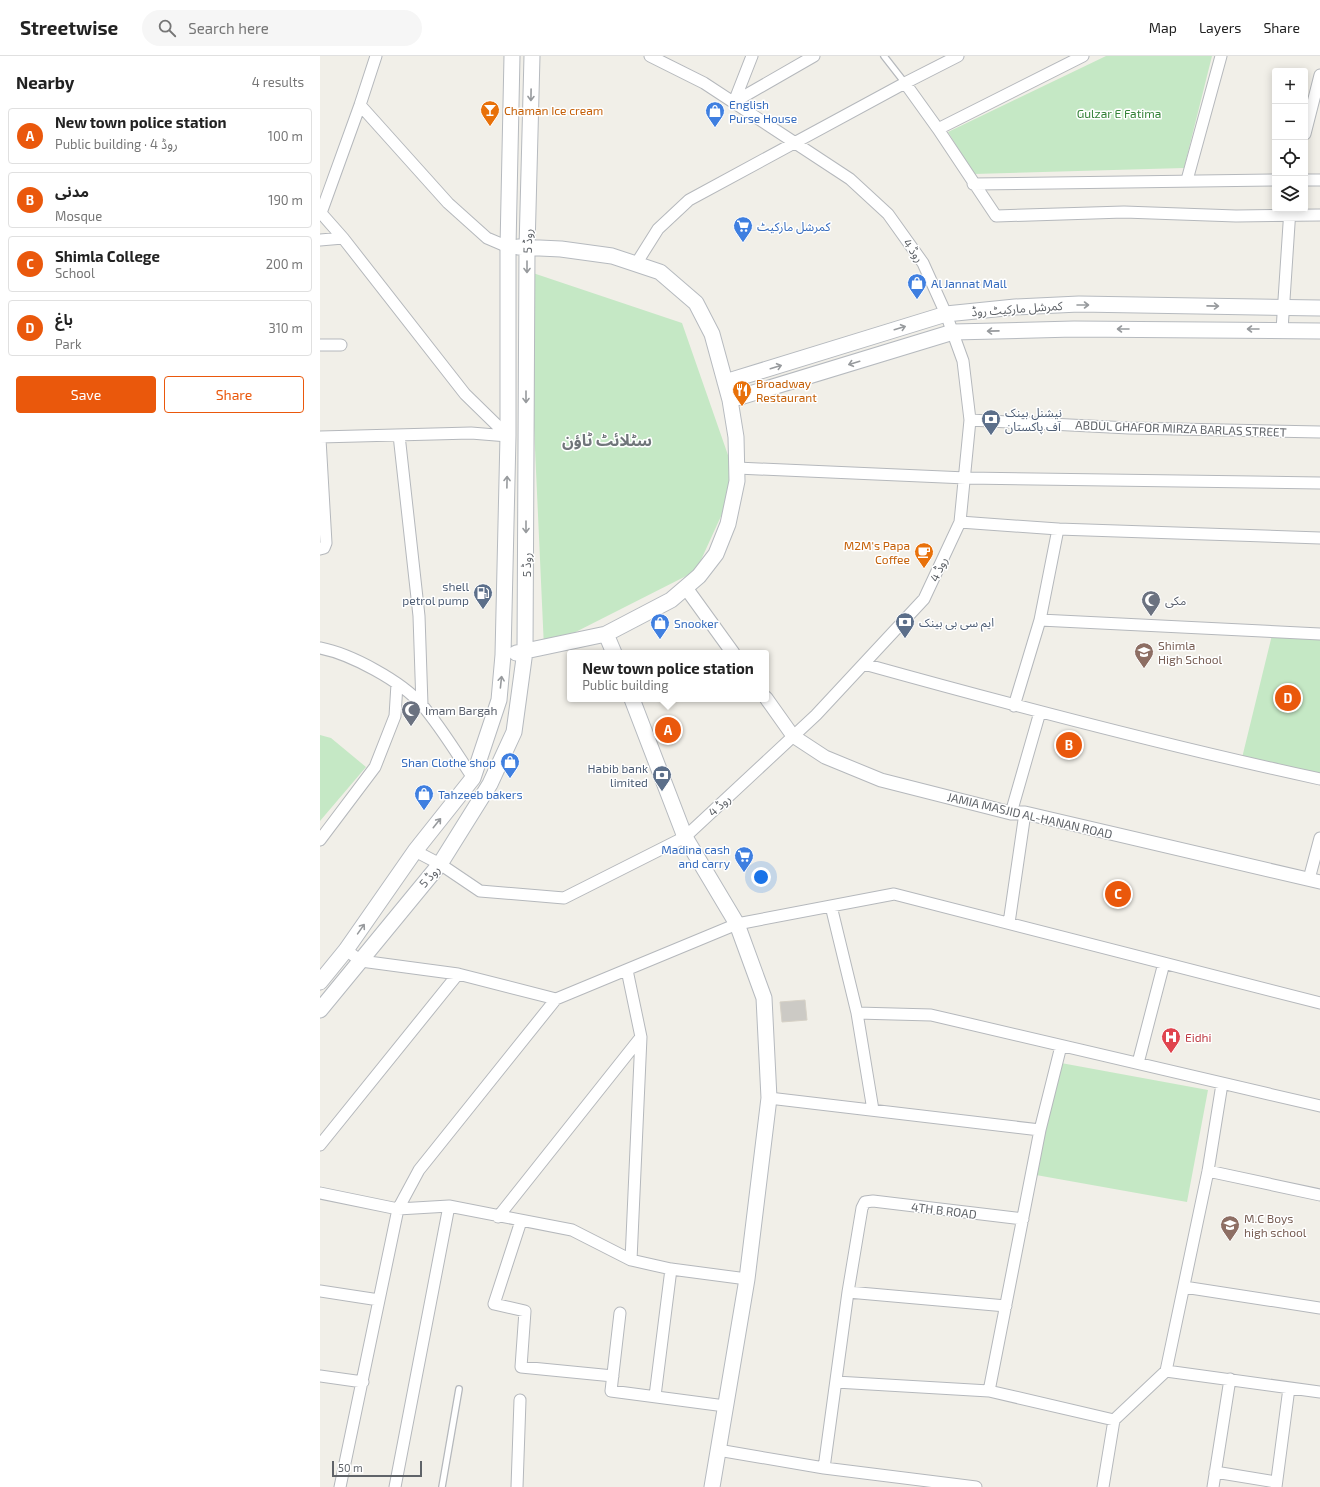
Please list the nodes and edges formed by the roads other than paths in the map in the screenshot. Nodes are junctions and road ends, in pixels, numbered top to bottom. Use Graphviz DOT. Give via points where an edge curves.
graph roads {
  1 [pos="376,56"];
  2 [pos="512,56"];
  3 [pos="532,56"];
  4 [pos="650,56"];
  5 [pos="752,56"];
  6 [pos="814,56"];
  7 [pos="884,56"];
  8 [pos="958,56"];
  9 [pos="1083,56"];
  10 [pos="1221,56"];
  11 [pos="1320,75"];
  12 [pos="905,83"];
  13 [pos="734,102"];
  14 [pos="360,105"];
  15 [pos="1308,122"];
  16 [pos="938,129"];
  17 [pos="793,142"];
  18 [pos="1187,180"];
  19 [pos="1272,180"];
  20 [pos="1308,180"];
  21 [pos="1320,180"];
  22 [pos="973,184"];
  23 [pos="1290,212"];
  24 [pos="320,213"];
  25 [pos="1320,215"];
  26 [pos="343,238"];
  27 [pos="320,240"];
  28 [pos="508,247"];
  29 [pos="527,248"];
  30 [pos="636,264"];
  31 [pos="1285,308"];
  32 [pos="1320,308"];
  33 [pos="946,314"];
  34 [pos="1282,330"];
  35 [pos="1320,331"];
  36 [pos="953,332"];
  37 [pos="320,345"];
  38 [pos="341,345"];
  39 [pos="725,382"];
  40 [pos="730,400"];
  41 [pos="970,420"];
  42 [pos="1320,432"];
  43 [pos="399,435"];
  44 [pos="508,436"];
  45 [pos="320,438"];
  46 [pos="737,468"];
  47 [pos="966,478"];
  48 [pos="1320,483"];
  49 [pos="960,522"];
  50 [pos="1058,529"];
  51 [pos="1320,538"];
  52 [pos="320,549"];
  53 [pos="686,588"];
  54 [pos="1040,620"];
  55 [pos="606,634"];
  56 [pos="1320,634"];
  57 [pos="320,648"];
  58 [pos="613,650"];
  59 [pos="732,650"];
  60 [pos="525,651"];
  61 [pos="503,655"];
  62 [pos="864,664"];
  63 [pos="397,684"];
  64 [pos="633,702"];
  65 [pos="769,702"];
  66 [pos="422,705"];
  67 [pos="1014,706"];
  68 [pos="1040,712"];
  69 [pos="793,736"];
  70 [pos="473,778"];
  71 [pos="1320,779"];
  72 [pos="1011,813"];
  73 [pos="1025,813"];
  74 [pos="685,837"];
  75 [pos="1320,838"];
  76 [pos="320,840"];
  77 [pos="415,851"];
  78 [pos="440,864"];
  79 [pos="1314,881"];
  80 [pos="831,906"];
  81 [pos="1008,923"];
  82 [pos="737,924"];
  83 [pos="346,950"];
  84 [pos="361,961"];
  85 [pos="1164,963"];
  86 [pos="627,970"];
  87 [pos="458,974"];
  88 [pos="320,982"];
  89 [pos="556,1000"];
  90 [pos="1320,1003"];
  91 [pos="320,1010"];
  92 [pos="857,1013"];
  93 [pos="641,1037"];
  94 [pos="1060,1046"];
  95 [pos="1138,1062"];
  96 [pos="1222,1084"];
  97 [pos="769,1098"];
  98 [pos="1320,1106"];
  99 [pos="872,1110"];
  100 [pos="1040,1130"];
  101 [pos="320,1145"];
  102 [pos="1208,1171"];
  103 [pos="320,1193"];
  104 [pos="1320,1195"];
  105 [pos="449,1206"];
  106 [pos="398,1209"];
  107 [pos="498,1217"];
  108 [pos="1023,1219"];
  109 [pos="521,1221"];
  110 [pos="631,1260"];
  111 [pos="671,1269"];
  112 [pos="747,1279"];
  113 [pos="1184,1287"];
  114 [pos="320,1291"];
  115 [pos="848,1292"];
  116 [pos="379,1300"];
  117 [pos="1006,1306"];
  118 [pos="1320,1308"];
  119 [pos="620,1313"];
  120 [pos="1166,1371"];
  121 [pos="320,1376"];
  122 [pos="613,1376"];
  123 [pos="1230,1379"];
  124 [pos="363,1382"];
  125 [pos="836,1382"];
  126 [pos="1289,1388"];
  127 [pos="459,1389"];
  128 [pos="989,1391"];
  129 [pos="1320,1392"];
  130 [pos="655,1396"];
  131 [pos="520,1400"];
  132 [pos="725,1406"];
  133 [pos="1114,1420"];
  134 [pos="718,1450"];
  135 [pos="824,1468"];
  136 [pos="1215,1472"];
  137 [pos="1276,1484"];
  138 [pos="340,1487"];
  139 [pos="395,1487"];
  140 [pos="442,1487"];
  141 [pos="517,1487"];
  142 [pos="712,1487"];
  143 [pos="976,1487"];
  144 [pos="1103,1487"];
  145 [pos="1213,1487"];
  1 -- 14 [label="street"];
  2 -- 28 [label="main road, روڈ 5"];
  3 -- 29 [label="main road, روڈ 5, one-way"];
  4 -- 13 [label="street, روڈ 4"];
  5 -- 13 [label="street"];
  6 -- 13 [label="street"];
  7 -- 12 [label="lane"];
  8 -- 12 [label="street"];
  9 -- 16 [label="street"];
  10 -- 18 [label="street"];
  11 -- 15 [label="street"];
  12 -- 16 [label="street"];
  12 -- 17 [label="street"];
  13 -- 17 [label="street, روڈ 4"];
  14 -- 24 [label="street"];
  14 -- 28 [label="street" via="448,203 487,238"];
  16 -- 22 [label="street"];
  17 -- 30 [label="street" via="690,200 658,229"];
  17 -- 33 [label="street, روڈ 4" via="850,180 888,214 923,263"];
  18 -- 19 [label="street"];
  18 -- 22 [label="street"];
  20 -- 21 [label="street"];
  22 -- 23 [label="street" via="996,216 1124,212 1236,216"];
  23 -- 25 [label="street"];
  23 -- 31 [label="street"];
  24 -- 26 [label="street"];
  26 -- 27 [label="street"];
  26 -- 44 [label="street" via="465,394"];
  28 -- 29 [label="main road"];
  28 -- 44 [label="main road, روڈ 5"];
  29 -- 30 [label="main road" via="561,249 612,256"];
  29 -- 60 [label="main road, روڈ 5, one-way"];
  30 -- 39 [label="main road" via="660,272 696,303 712,334"];
  31 -- 32 [label="main road, کمرشل مارکیٹ روڈ"];
  33 -- 31 [label="main road, کمرشل مارکیٹ روڈ, one-way" via="1079,304"];
  31 -- 34 [label="street"];
  33 -- 36 [label="street, روڈ 4"];
  39 -- 33 [label="main road, کمرشل مارکیٹ روڈ, one-way"];
  34 -- 35 [label="main road, کمرشل مارکیٹ روڈ"];
  34 -- 36 [label="main road, کمرشل مارکیٹ روڈ, one-way" via="1074,329"];
  36 -- 40 [label="main road, کمرشل مارکیٹ روڈ, one-way"];
  36 -- 41 [label="street, روڈ 4" via="963,361"];
  37 -- 38 [label="street"];
  39 -- 40 [label="main road"];
  40 -- 46 [label="main road" via="736,437"];
  41 -- 42 [label="street, ABDUL GHAFOR MIRZA BARLAS STREET" via="1129,428"];
  41 -- 47 [label="street, روڈ 4"];
  43 -- 44 [label="street" via="471,432"];
  43 -- 45 [label="street"];
  43 -- 66 [label="street" via="419,616"];
  61 -- 44 [label="main road, روڈ 5, one-way"];
  45 -- 52 [label="street" via="326,543 324,548"];
  46 -- 47 [label="street"];
  46 -- 53 [label="main road" via="737,481 728,524 716,554"];
  47 -- 48 [label="street"];
  47 -- 49 [label="street, روڈ 4"];
  49 -- 50 [label="street"];
  49 -- 62 [label="street, روڈ 4" via="924,599"];
  50 -- 51 [label="street"];
  50 -- 54 [label="street"];
  53 -- 55 [label="main road" via="671,600"];
  53 -- 59 [label="street"];
  54 -- 56 [label="street"];
  54 -- 67 [label="street"];
  55 -- 58 [label="main road"];
  55 -- 60 [label="main road"];
  57 -- 63 [label="street" via="370,667"];
  60 -- 61 [label="main road"];
  60 -- 78 [label="main road, روڈ 5" via="514,732 490,784"];
  70 -- 61 [label="main road, روڈ 5, one-way" via="499,700"];
  62 -- 67 [label="street"];
  62 -- 69 [label="street, روڈ 4"];
  63 -- 66 [label="street"];
  63 -- 76 [label="street" via="395,716 375,767"];
  64 -- 74 [label="main road"];
  65 -- 69 [label="street, JAMIA MASJID AL-HANAN ROAD"];
  66 -- 70 [label="street"];
  67 -- 68 [label="street"];
  68 -- 71 [label="street"];
  68 -- 72 [label="street"];
  69 -- 72 [label="street, JAMIA MASJID AL-HANAN ROAD" via="825,757 882,780"];
  69 -- 74 [label="street, روڈ 4"];
  77 -- 70 [label="main road, روڈ 5, one-way"];
  72 -- 73 [label="street, JAMIA MASJID AL-HANAN ROAD"];
  73 -- 79 [label="street, JAMIA MASJID AL-HANAN ROAD"];
  73 -- 81 [label="street"];
  74 -- 78 [label="street, روڈ 4" via="564,898 480,891"];
  74 -- 82 [label="main road"];
  75 -- 79 [label="street"];
  77 -- 78 [label="street, روڈ 4"];
  83 -- 77 [label="main road, روڈ 5, one-way"];
  78 -- 84 [label="main road, روڈ 5"];
  80 -- 81 [label="street" via="894,894"];
  80 -- 82 [label="street"];
  80 -- 92 [label="street"];
  81 -- 85 [label="street"];
  82 -- 86 [label="street"];
  82 -- 97 [label="main road" via="764,998"];
  83 -- 84 [label="street"];
  83 -- 88 [label="main road, روڈ 5"];
  84 -- 87 [label="street"];
  84 -- 91 [label="main road, روڈ 5"];
  85 -- 90 [label="street"];
  85 -- 95 [label="street"];
  86 -- 89 [label="street"];
  86 -- 93 [label="street"];
  87 -- 89 [label="street"];
  87 -- 101 [label="street"];
  89 -- 106 [label="street" via="419,1170"];
  92 -- 94 [label="street" via="931,1015"];
  92 -- 99 [label="street"];
  93 -- 107 [label="street"];
  93 -- 110 [label="street"];
  94 -- 95 [label="street"];
  94 -- 100 [label="street"];
  95 -- 96 [label="street"];
  96 -- 98 [label="street"];
  96 -- 102 [label="street"];
  97 -- 99 [label="street"];
  97 -- 112 [label="main road"];
  99 -- 100 [label="street"];
  100 -- 108 [label="street"];
  102 -- 104 [label="street"];
  102 -- 113 [label="street"];
  103 -- 106 [label="street"];
  105 -- 106 [label="street"];
  105 -- 107 [label="street"];
  105 -- 139 [label="street"];
  106 -- 116 [label="street"];
  107 -- 109 [label="street"];
  108 -- 115 [label="street, 4TH B ROAD" via="865,1202"];
  108 -- 117 [label="street"];
  109 -- 110 [label="street" via="572,1230"];
  109 -- 122 [label="street" via="494,1304 525,1311 521,1367"];
  110 -- 111 [label="street"];
  111 -- 112 [label="street"];
  111 -- 130 [label="street"];
  112 -- 132 [label="main road"];
  113 -- 118 [label="street"];
  113 -- 120 [label="street"];
  114 -- 116 [label="street"];
  115 -- 117 [label="street"];
  115 -- 125 [label="street"];
  116 -- 124 [label="street"];
  117 -- 128 [label="street"];
  119 -- 122 [label="street"];
  120 -- 123 [label="street"];
  120 -- 133 [label="street"];
  121 -- 124 [label="street"];
  122 -- 130 [label="street" via="611,1391"];
  123 -- 126 [label="street"];
  123 -- 136 [label="street"];
  124 -- 138 [label="street"];
  125 -- 128 [label="street"];
  125 -- 135 [label="street"];
  126 -- 129 [label="street"];
  126 -- 137 [label="street"];
  127 -- 140 [label="lane"];
  128 -- 133 [label="street"];
  130 -- 132 [label="street"];
  131 -- 141 [label="street"];
  132 -- 134 [label="main road"];
  133 -- 144 [label="street"];
  134 -- 135 [label="street"];
  134 -- 142 [label="main road"];
  135 -- 143 [label="street"];
  136 -- 137 [label="street"];
  136 -- 145 [label="street"];
}
